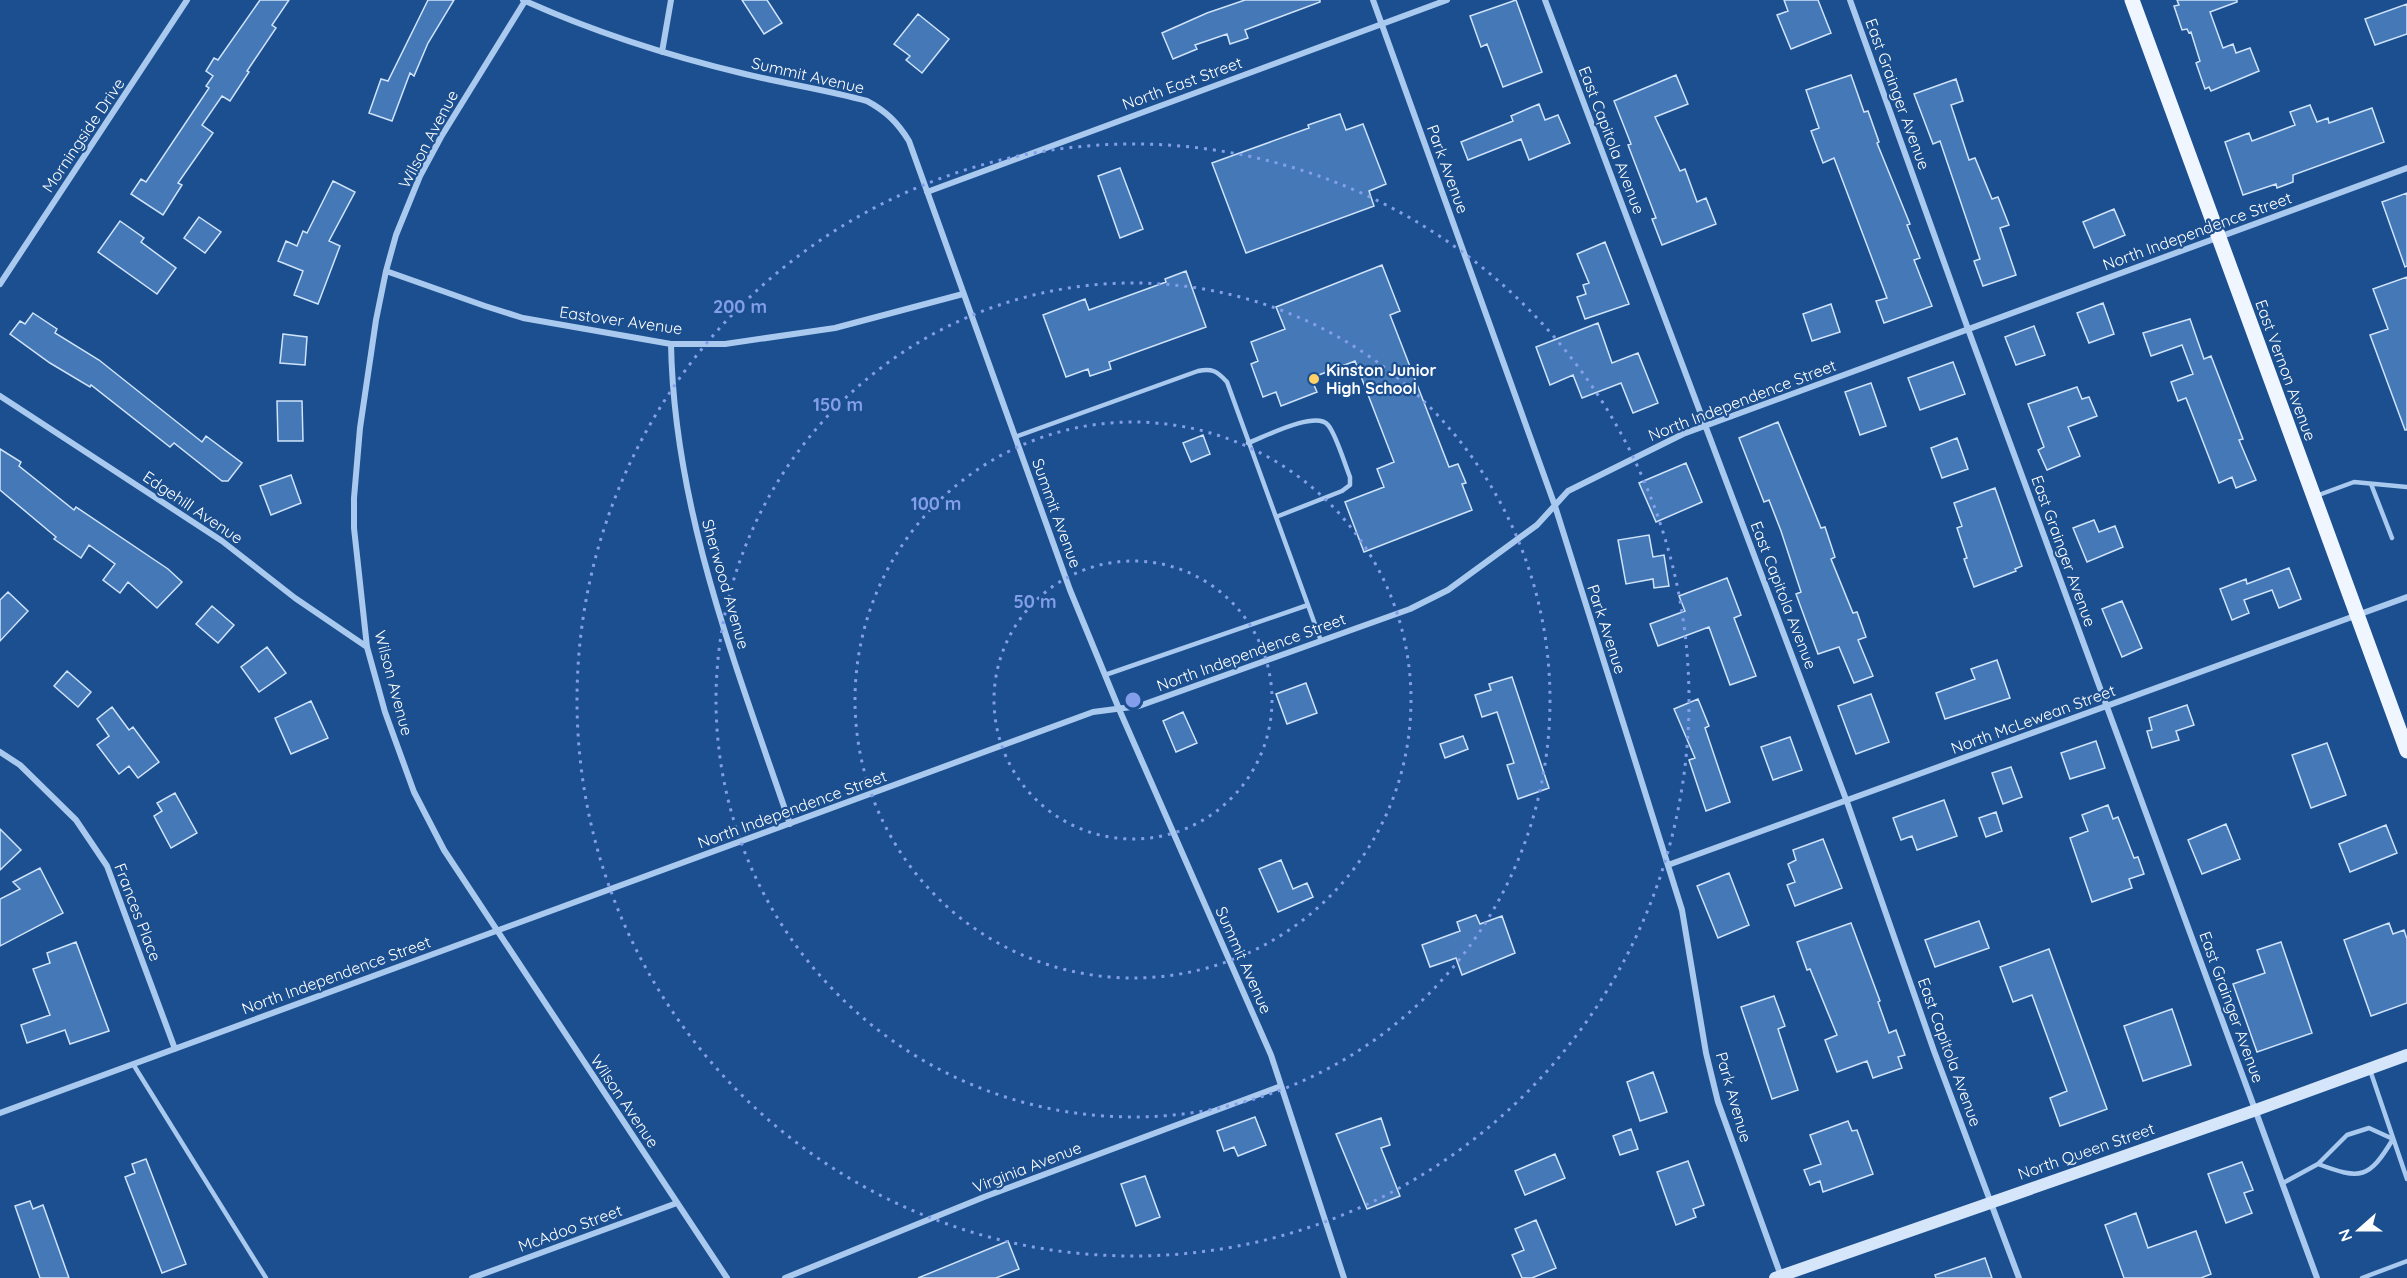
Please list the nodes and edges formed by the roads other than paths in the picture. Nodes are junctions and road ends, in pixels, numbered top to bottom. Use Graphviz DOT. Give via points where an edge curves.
graph roads {
  1 [pos="187,0"];
  2 [pos="524,0"];
  3 [pos="671,0"];
  4 [pos="1373,0"];
  5 [pos="1447,0"];
  6 [pos="1545,0"];
  7 [pos="1850,0"];
  8 [pos="2132,0"];
  9 [pos="1382,24"];
  10 [pos="662,52"];
  11 [pos="2407,168"];
  12 [pos="927,192"];
  13 [pos="2219,238"];
  14 [pos="386,271"];
  15 [pos="0,284"];
  16 [pos="963,294"];
  17 [pos="1968,329"];
  18 [pos="671,344"];
  19 [pos="0,396"];
  20 [pos="1706,426"];
  21 [pos="1015,437"];
  22 [pos="1248,443"];
  23 [pos="2371,484"];
  24 [pos="2407,487"];
  25 [pos="2314,497"];
  26 [pos="1555,506"];
  27 [pos="1276,518"];
  28 [pos="2392,538"];
  29 [pos="2407,597"];
  30 [pos="1308,605"];
  31 [pos="2357,615"];
  32 [pos="1321,641"];
  33 [pos="367,647"];
  34 [pos="1105,675"];
  35 [pos="2107,707"];
  36 [pos="1119,709"];
  37 [pos="2407,751"];
  38 [pos="0,752"];
  39 [pos="1847,802"];
  40 [pos="790,824"];
  41 [pos="1668,865"];
  42 [pos="496,931"];
  43 [pos="175,1048"];
  44 [pos="2407,1055"];
  45 [pos="133,1064"];
  46 [pos="2370,1069"];
  47 [pos="1281,1086"];
  48 [pos="2256,1110"];
  49 [pos="0,1113"];
  50 [pos="2393,1139"];
  51 [pos="2318,1164"];
  52 [pos="2407,1179"];
  53 [pos="2283,1183"];
  54 [pos="1990,1202"];
  55 [pos="677,1203"];
  56 [pos="2407,1261"];
  57 [pos="1778,1277"];
  58 [pos="266,1278"];
  59 [pos="472,1278"];
  60 [pos="728,1278"];
  61 [pos="785,1278"];
  62 [pos="1344,1278"];
  63 [pos="2019,1278"];
  64 [pos="2317,1278"];
  65 [pos="2361,1278"];
  1 -- 15 [label="street, Morningside Drive"];
  2 -- 10 [label="street, Summit Avenue" via="594,30"];
  2 -- 14 [label="street, Wilson Avenue" via="420,176"];
  3 -- 10 [label="street"];
  4 -- 9 [label="street, Park Avenue"];
  5 -- 9 [label="street, North East Street"];
  6 -- 20 [label="street, East Capitola Avenue"];
  7 -- 17 [label="street, East Grainger Avenue"];
  8 -- 13 [label="main road, East Vernon Avenue"];
  9 -- 12 [label="street, North East Street"];
  9 -- 26 [label="street, Park Avenue"];
  10 -- 12 [label="street, Summit Avenue" via="853,97 880,108 898,123 909,141"];
  11 -- 13 [label="street, North Independence Street"];
  12 -- 16 [label="street, Summit Avenue"];
  13 -- 17 [label="street, North Independence Street"];
  13 -- 25 [label="main road, East Vernon Avenue"];
  14 -- 18 [label="street, Eastover Avenue" via="523,318"];
  14 -- 33 [label="street, Wilson Avenue" via="364,390 354,498"];
  16 -- 18 [label="street, Eastover Avenue" via="835,328 725,344"];
  16 -- 21 [label="street, Summit Avenue"];
  17 -- 20 [label="street, North Independence Street"];
  17 -- 35 [label="street, East Grainger Avenue"];
  18 -- 40 [label="street, Sherwood Avenue" via="671,376 695,531"];
  19 -- 33 [label="street, Edgehill Avenue" via="222,541"];
  20 -- 26 [label="street, North Independence Street" via="1568,491"];
  20 -- 39 [label="street, East Capitola Avenue"];
  21 -- 22 [label="lane" via="1208,369 1218,371 1227,382"];
  21 -- 34 [label="street, Summit Avenue"];
  22 -- 27 [label="lane"];
  22 -- 27 [label="lane" via="1317,419 1329,425 1350,477 1350,485 1342,491"];
  23 -- 24 [label="lane"];
  23 -- 25 [label="lane" via="2354,482"];
  23 -- 28 [label="lane"];
  25 -- 31 [label="main road, East Vernon Avenue"];
  26 -- 32 [label="street, North Independence Street" via="1537,525 1448,590 1410,609"];
  26 -- 41 [label="street, Park Avenue"];
  27 -- 30 [label="lane"];
  29 -- 31 [label="street, North McLewean Street"];
  30 -- 32 [label="lane"];
  30 -- 34 [label="lane"];
  31 -- 35 [label="street, North McLewean Street"];
  31 -- 37 [label="main road, East Vernon Avenue"];
  32 -- 36 [label="street, North Independence Street" via="1139,706"];
  33 -- 42 [label="street, Wilson Avenue" via="414,792 444,850"];
  34 -- 36 [label="street, Summit Avenue"];
  35 -- 39 [label="street, North McLewean Street"];
  35 -- 48 [label="street, East Grainger Avenue"];
  36 -- 40 [label="street, North Independence Street" via="1093,712"];
  36 -- 47 [label="street, Summit Avenue"];
  38 -- 43 [label="street, Frances Place" via="20,765 76,820 107,866"];
  39 -- 41 [label="street, North McLewean Street"];
  39 -- 54 [label="street, East Capitola Avenue"];
  40 -- 42 [label="street, North Independence Street"];
  41 -- 57 [label="street, Park Avenue" via="1682,910 1718,1102"];
  42 -- 43 [label="street, North Independence Street"];
  42 -- 55 [label="street, Wilson Avenue"];
  43 -- 45 [label="street, North Independence Street"];
  44 -- 46 [label="main road, North Queen Street"];
  45 -- 49 [label="street, North Independence Street"];
  45 -- 58 [label="lane"];
  46 -- 48 [label="main road, North Queen Street"];
  46 -- 50 [label="lane"];
  47 -- 61 [label="street, Virginia Avenue" via="984,1197"];
  47 -- 62 [label="street, Summit Avenue"];
  48 -- 53 [label="street, East Grainger Avenue"];
  48 -- 54 [label="main road, North Queen Street"];
  50 -- 51 [label="lane" via="2369,1128 2347,1135"];
  50 -- 51 [label="lane" via="2379,1163 2364,1172 2346,1174"];
  50 -- 52 [label="lane"];
  51 -- 53 [label="lane"];
  53 -- 64 [label="street, East Grainger Avenue"];
  54 -- 57 [label="main road, North Queen Street"];
  54 -- 63 [label="street, East Capitola Avenue"];
  55 -- 59 [label="street, McAdoo Street"];
  55 -- 60 [label="street, Wilson Avenue"];
  56 -- 65 [label="lane"];
}
